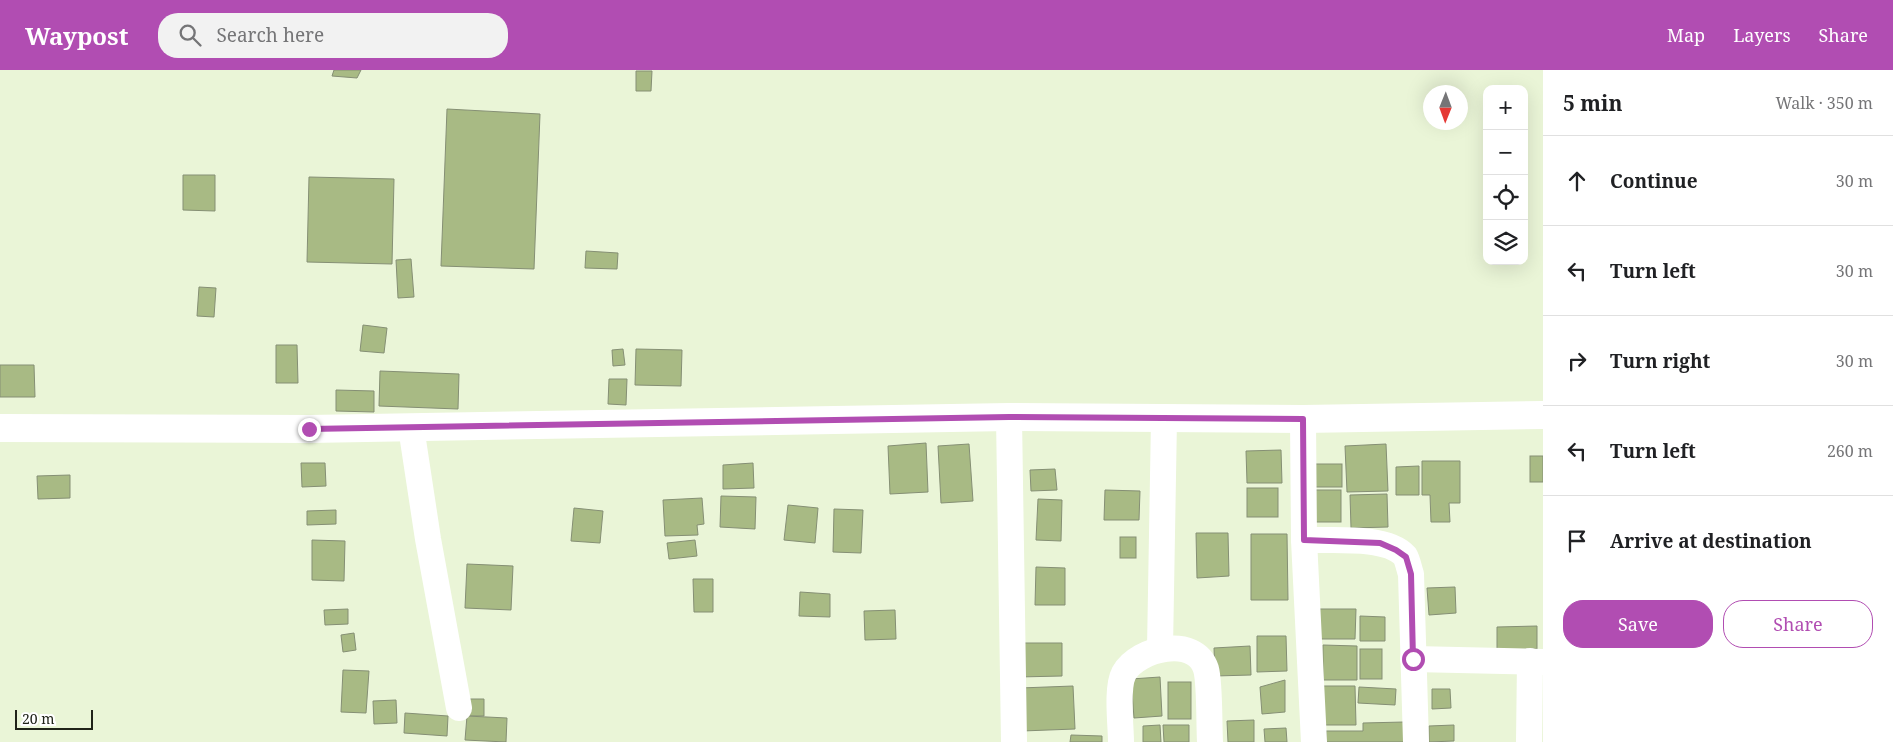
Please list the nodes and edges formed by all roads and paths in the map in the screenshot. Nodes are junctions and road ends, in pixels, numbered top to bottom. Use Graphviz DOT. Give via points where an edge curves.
graph roads {
  1 [pos="1543,416"];
  2 [pos="1009,417"];
  3 [pos="1164,419"];
  4 [pos="1303,419"];
  5 [pos="411,427"];
  6 [pos="0,428"];
  7 [pos="1304,540"];
  8 [pos="1160,649"];
  9 [pos="1413,659"];
  10 [pos="1536,662"];
  11 [pos="459,708"];
  12 [pos="1014,742"];
  13 [pos="1122,742"];
  14 [pos="1210,742"];
  15 [pos="1314,742"];
  16 [pos="1416,742"];
  17 [pos="1529,742"];
  1 -- 4 [label="street"];
  2 -- 3 [label="street"];
  2 -- 5 [label="street"];
  2 -- 12 [label="street"];
  3 -- 4 [label="street"];
  3 -- 8 [label="street"];
  4 -- 7 [label="street"];
  5 -- 6 [label="street"];
  5 -- 11 [label="street"];
  7 -- 9 [label="street" via="1380,543 1406,557 1411,574"];
  7 -- 15 [label="street"];
  8 -- 13 [label="street" via="1130,664 1123,675"];
  8 -- 14 [label="street" via="1192,652 1206,669"];
  9 -- 10 [label="street"];
  9 -- 16 [label="street"];
  10 -- 17 [label="street"];
}
